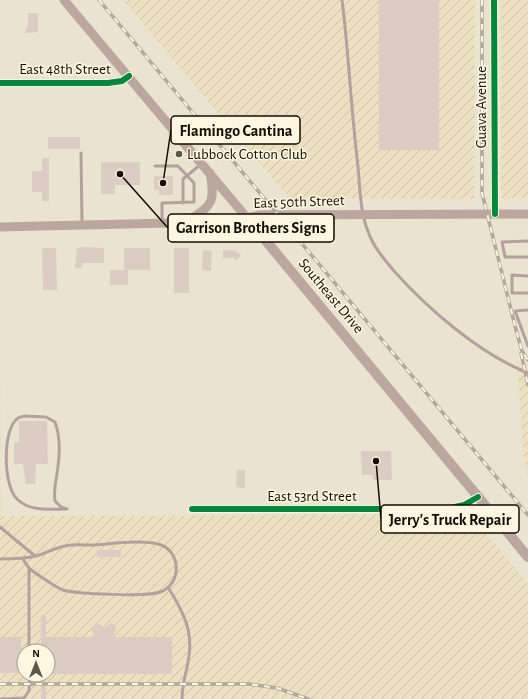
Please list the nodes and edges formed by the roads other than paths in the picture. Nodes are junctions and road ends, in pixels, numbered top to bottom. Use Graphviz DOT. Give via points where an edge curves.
graph roads {
  1 [pos="64,0"];
  2 [pos="342,0"];
  3 [pos="494,0"];
  4 [pos="129,76"];
  5 [pos="0,82"];
  6 [pos="82,153"];
  7 [pos="202,163"];
  8 [pos="155,166"];
  9 [pos="210,172"];
  10 [pos="187,176"];
  11 [pos="182,203"];
  12 [pos="495,214"];
  13 [pos="528,214"];
  14 [pos="363,215"];
  15 [pos="247,218"];
  16 [pos="162,223"];
  17 [pos="185,223"];
  18 [pos="82,225"];
  19 [pos="0,226"];
  20 [pos="528,242"];
  21 [pos="528,257"];
  22 [pos="528,276"];
  23 [pos="528,293"];
  24 [pos="528,310"];
  25 [pos="528,346"];
  26 [pos="528,373"];
  27 [pos="478,497"];
  28 [pos="67,509"];
  29 [pos="192,509"];
  30 [pos="0,527"];
  31 [pos="35,556"];
  32 [pos="528,557"];
  33 [pos="0,559"];
  34 [pos="23,559"];
  35 [pos="29,568"];
  36 [pos="168,587"];
  37 [pos="29,643"];
  38 [pos="30,683"];
  39 [pos="0,699"];
  40 [pos="182,699"];
  1 -- 4 [label="main road, Southeast Drive"];
  2 -- 14 [label="lane"];
  3 -- 12 [label="street, Guava Avenue"];
  4 -- 5 [label="street, East 48th Street" via="122,81 108,83"];
  4 -- 7 [label="main road, Southeast Drive"];
  6 -- 18 [label="lane"];
  7 -- 9 [label="main road, Southeast Drive"];
  7 -- 10 [label="lane"];
  8 -- 10 [label="lane" via="178,166"];
  9 -- 15 [label="main road, Southeast Drive"];
  9 -- 17 [label="main road" via="213,194 210,203"];
  10 -- 11 [label="lane" via="182,179"];
  10 -- 11 [label="lane" via="194,183 194,202"];
  11 -- 16 [label="lane" via="162,203"];
  12 -- 13 [label="main road, East 50th Street"];
  12 -- 14 [label="main road, East 50th Street"];
  14 -- 15 [label="main road, East 50th Street" via="260,215"];
  14 -- 26 [label="lane" via="369,235 380,255 426,304 471,341"];
  15 -- 17 [label="main road, East 50th Street"];
  15 -- 27 [label="main road, Southeast Drive"];
  16 -- 17 [label="main road, East 50th Street"];
  16 -- 18 [label="main road, East 50th Street"];
  18 -- 19 [label="main road, East 50th Street"];
  20 -- 21 [label="lane" via="502,242 505,257"];
  22 -- 23 [label="lane" via="512,275 512,293"];
  24 -- 25 [label="lane" via="515,311"];
  27 -- 29 [label="street, East 53rd Street" via="464,505 445,509"];
  27 -- 32 [label="main road, Southeast Drive"];
  28 -- 28 [label="lane" via="55,501 54,485 59,465 55,422 37,416 18,418 6,446 7,480 11,491 16,499 35,509"];
  30 -- 31 [label="lane"];
  31 -- 34 [label="lane"];
  31 -- 36 [label="lane" via="66,546 150,542 166,548 176,561 174,579"];
  33 -- 34 [label="lane"];
  34 -- 35 [label="lane"];
  35 -- 36 [label="lane" via="62,590 148,594 161,592"];
  35 -- 37 [label="lane"];
  36 -- 40 [label="lane" via="182,610 189,637 189,657"];
  38 -- 39 [label="lane" via="29,691 24,698"];
}
